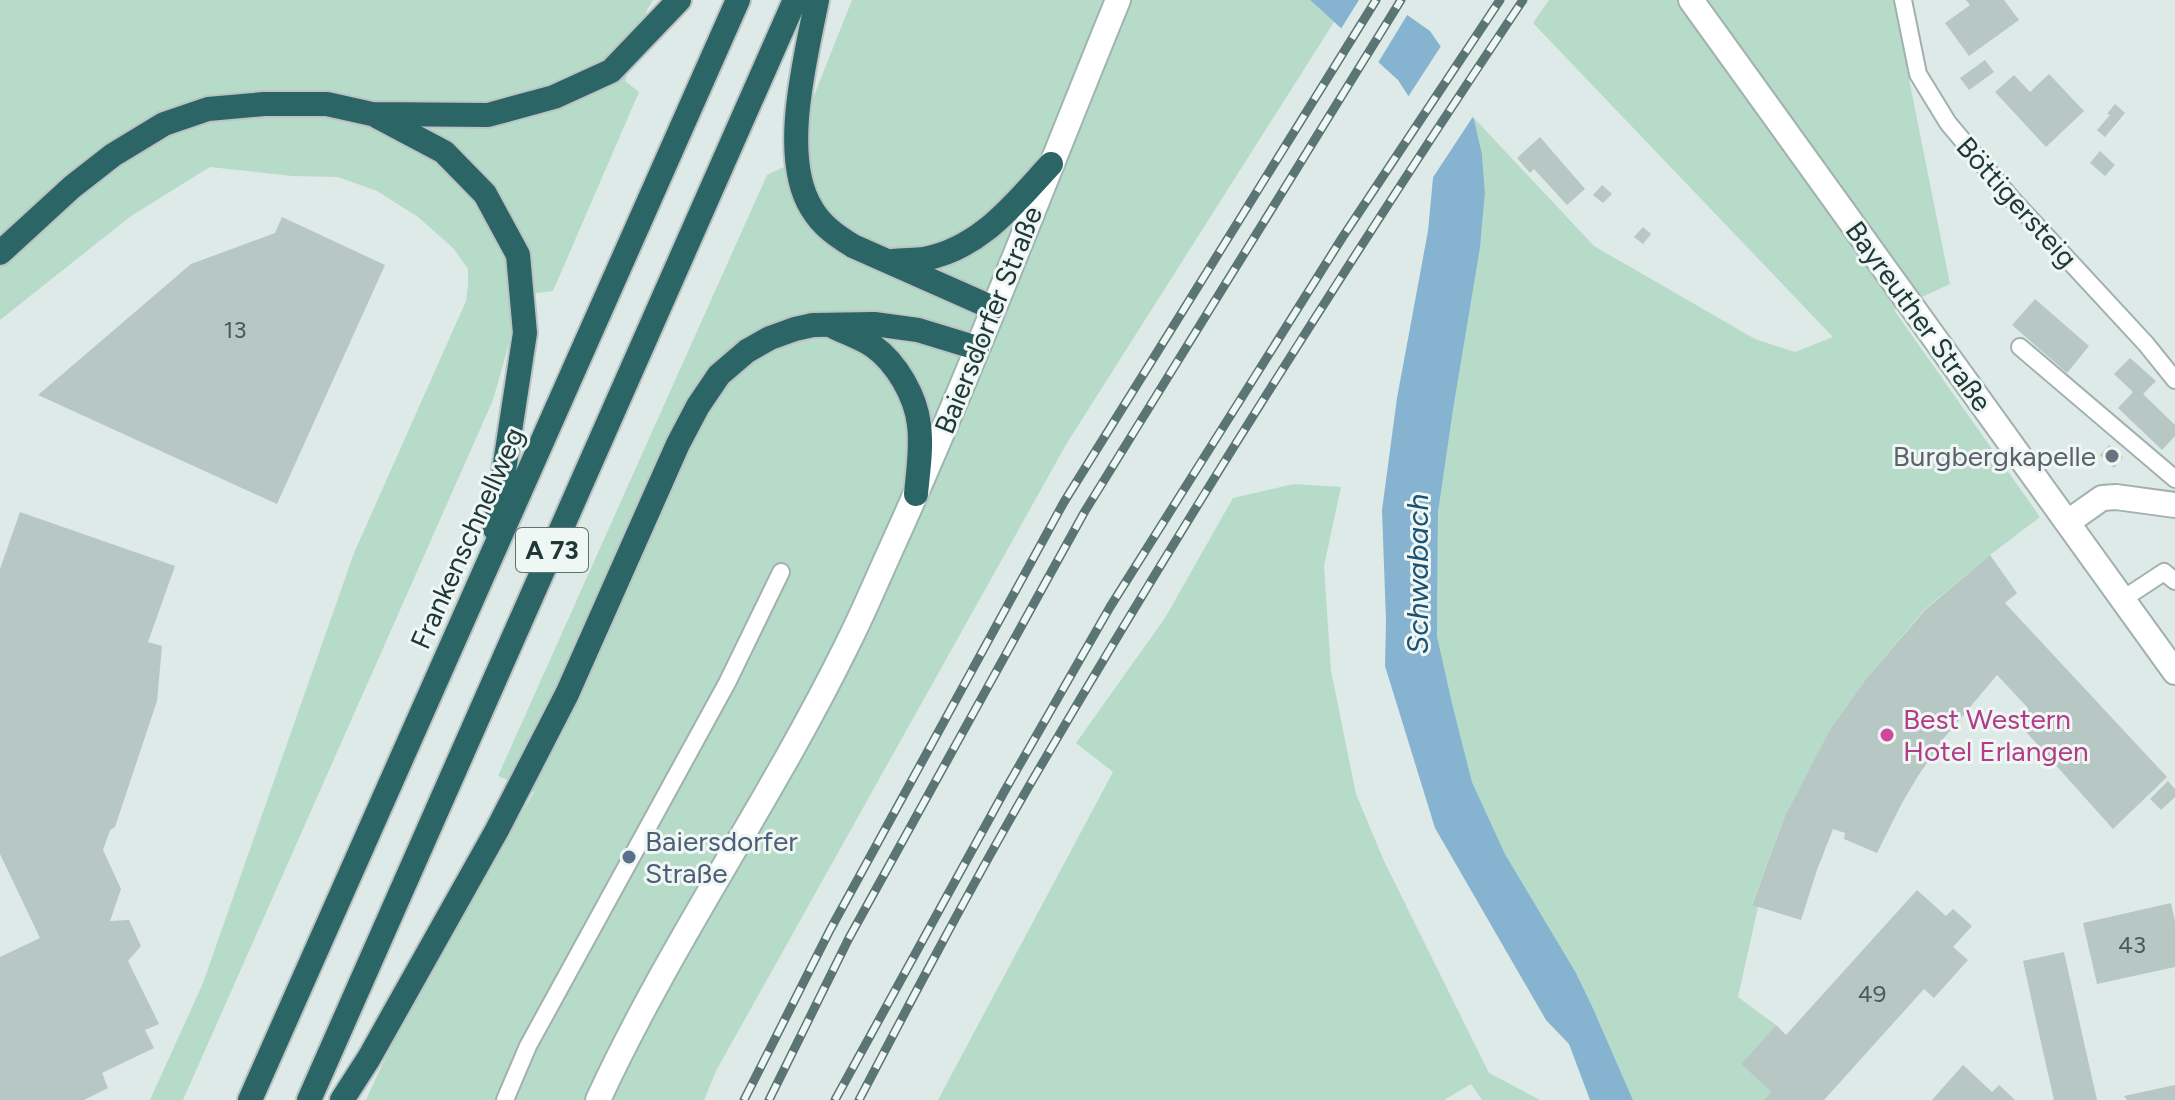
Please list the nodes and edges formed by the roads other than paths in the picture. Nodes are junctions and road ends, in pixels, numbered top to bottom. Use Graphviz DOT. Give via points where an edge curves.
graph roads {
  1 [pos="679,0"];
  2 [pos="738,0"];
  3 [pos="795,0"];
  4 [pos="817,0"];
  5 [pos="1118,0"];
  6 [pos="1691,0"];
  7 [pos="1903,0"];
  8 [pos="372,114"];
  9 [pos="1051,164"];
  10 [pos="0,253"];
  11 [pos="887,261"];
  12 [pos="993,308"];
  13 [pos="832,326"];
  14 [pos="2020,347"];
  15 [pos="977,348"];
  16 [pos="2175,380"];
  17 [pos="2175,479"];
  18 [pos="916,494"];
  19 [pos="2175,505"];
  20 [pos="2068,522"];
  21 [pos="491,560"];
  22 [pos="781,572"];
  23 [pos="2175,581"];
  24 [pos="2123,599"];
  25 [pos="2175,672"];
  26 [pos="250,1100"];
  27 [pos="309,1100"];
  28 [pos="342,1100"];
  29 [pos="505,1100"];
  30 [pos="598,1100"];
  1 -- 8 [label="highway" via="611,71 554,97 488,115"];
  2 -- 21 [label="highway, Frankenschnellweg / A 73"];
  3 -- 27 [label="highway, A 73"];
  4 -- 11 [label="highway" via="799,94 800,178 811,208 832,233"];
  5 -- 9 [label="main road, Baiersdorfer Straße"];
  6 -- 20 [label="main road, Bayreuther Straße"];
  7 -- 16 [label="lane, Böttigersteig" via="1918,74 1948,123"];
  8 -- 10 [label="highway" via="327,104 264,104 208,109 164,124 72,187"];
  8 -- 21 [label="highway" via="444,152 485,194 518,255 525,333"];
  9 -- 11 [label="highway" via="979,237 924,259"];
  9 -- 12 [label="main road, Baiersdorfer Straße"];
  11 -- 12 [label="highway"];
  12 -- 15 [label="main road, Baiersdorfer Straße"];
  13 -- 15 [label="highway" via="918,330"];
  13 -- 18 [label="highway" via="873,346 895,367 910,393 919,423"];
  13 -- 28 [label="highway" via="795,329 747,351 719,375 698,406 567,694 497,830"];
  14 -- 17 [label="lane"];
  15 -- 18 [label="main road, Baiersdorfer Straße"];
  18 -- 30 [label="main road, Baiersdorfer Straße" via="812,715 687,931"];
  19 -- 20 [label="main road" via="2102,498"];
  20 -- 24 [label="main road, Bayreuther Straße"];
  21 -- 26 [label="highway, Frankenschnellweg / A 73"];
  22 -- 29 [label="lane" via="727,683 528,1046"];
  23 -- 24 [label="lane" via="2164,572"];
  24 -- 25 [label="main road, Bayreuther Straße"];
}
